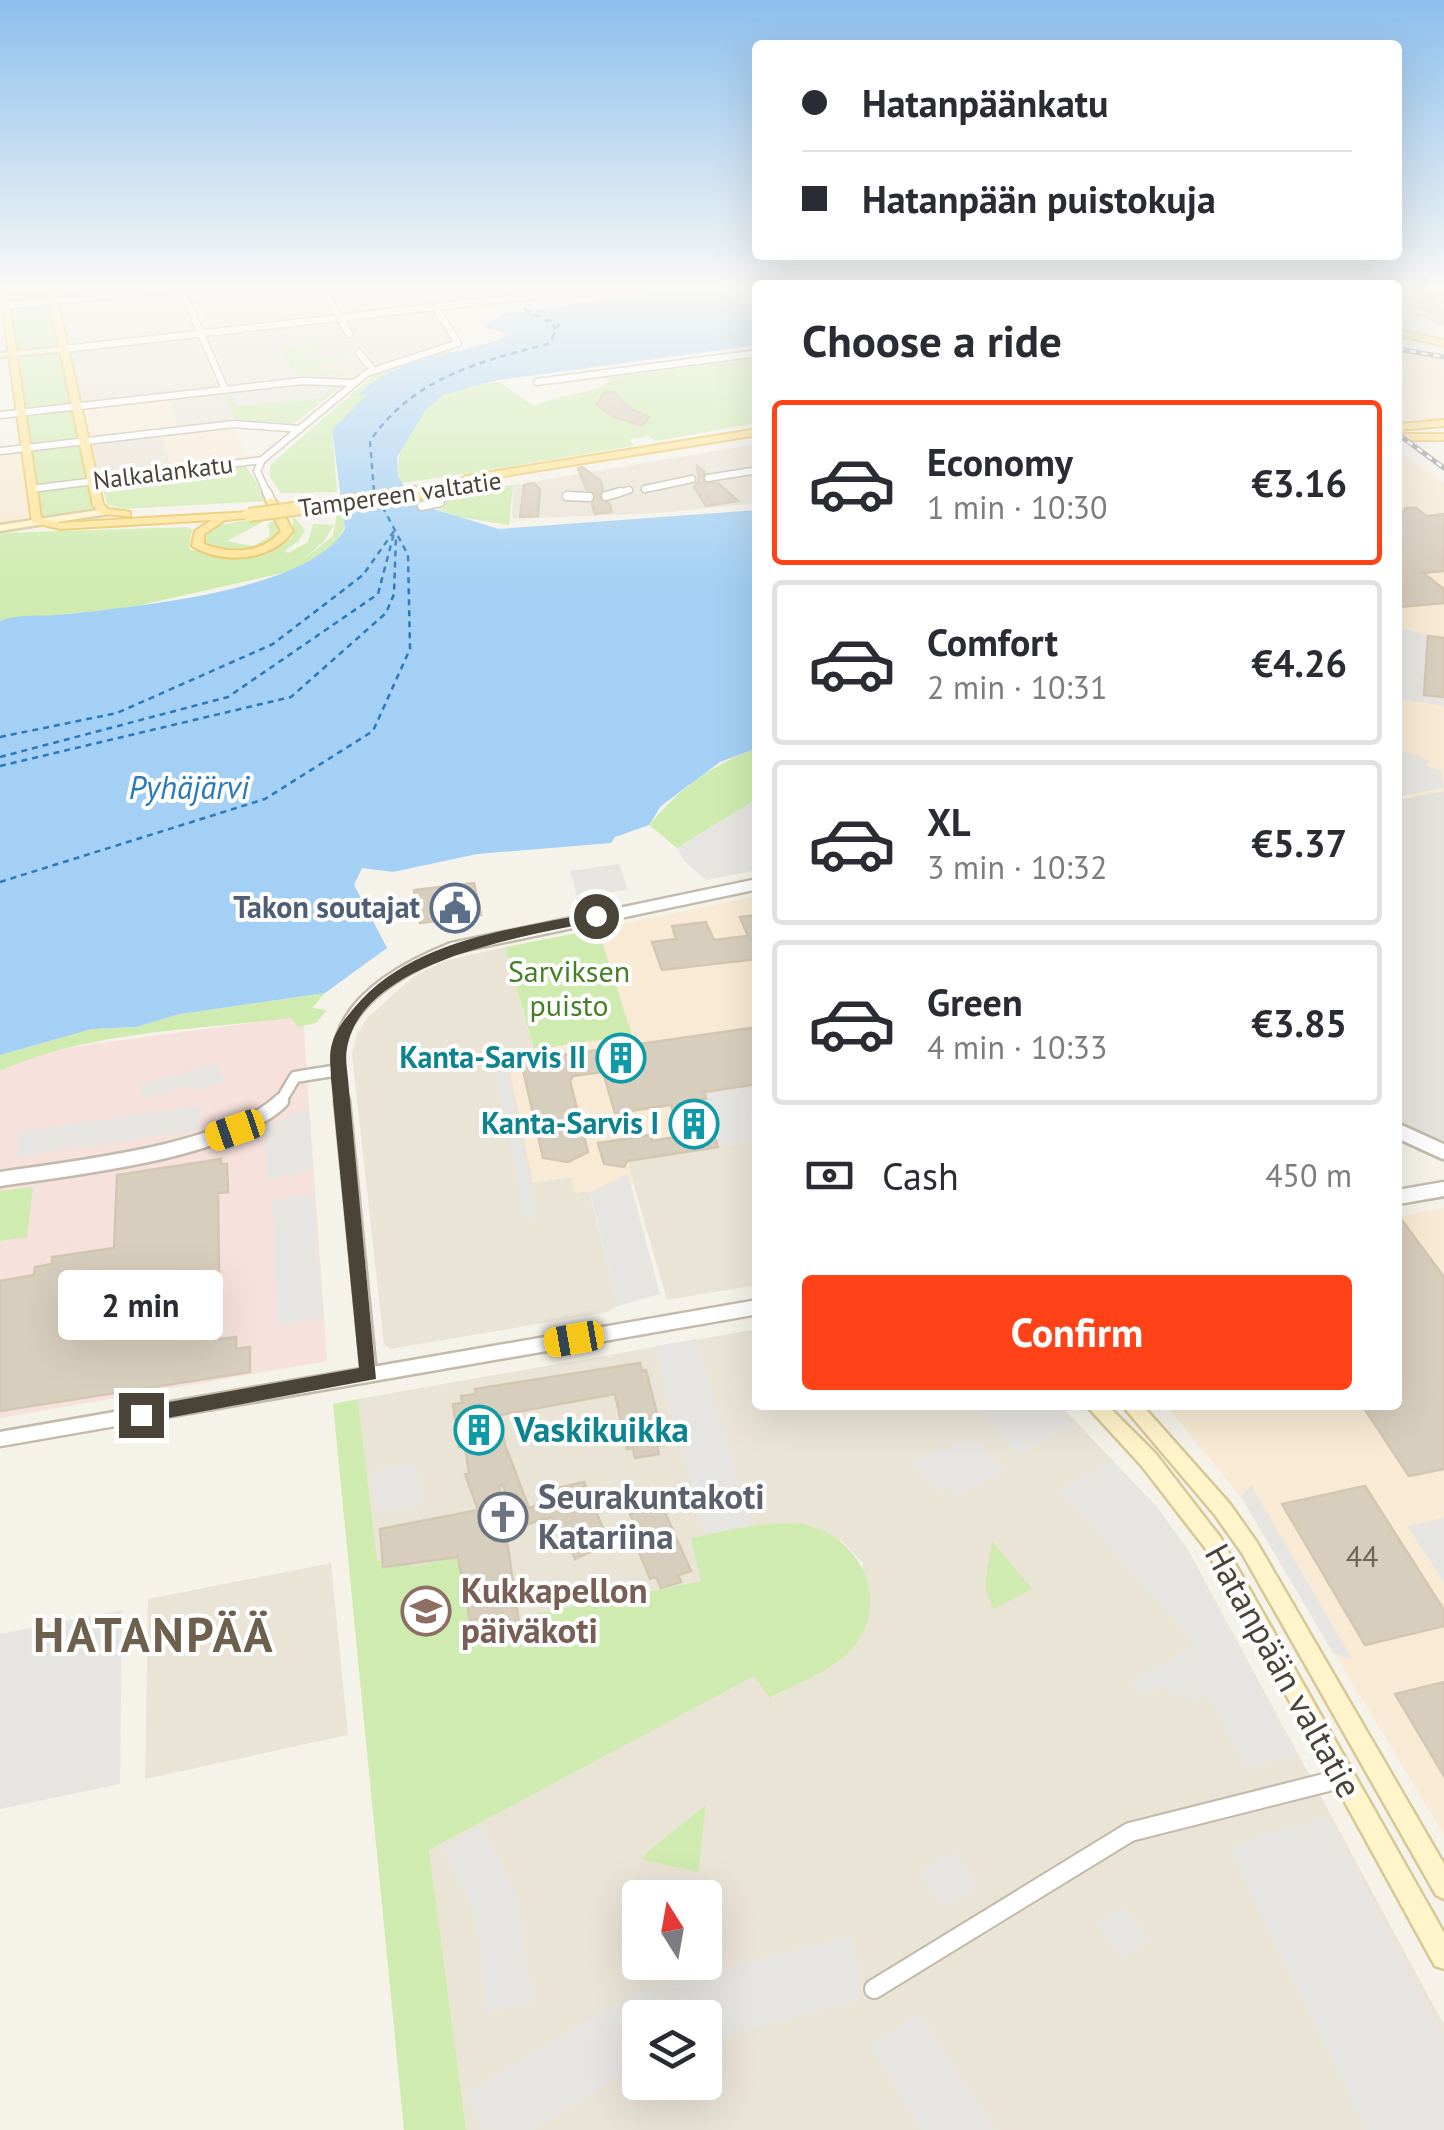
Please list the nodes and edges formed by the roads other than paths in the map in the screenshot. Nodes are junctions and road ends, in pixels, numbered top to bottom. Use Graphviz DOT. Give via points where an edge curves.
graph roads {
  1 [pos="15,389"];
  2 [pos="73,389"];
  3 [pos="222,389"];
  4 [pos="346,389"];
  5 [pos="77,406"];
  6 [pos="20,412"];
  7 [pos="0,415"];
  8 [pos="1444,423"];
  9 [pos="300,429"];
  10 [pos="1402,433"];
  11 [pos="1402,434"];
  12 [pos="752,436"];
  13 [pos="1444,438"];
  14 [pos="84,441"];
  15 [pos="25,448"];
  16 [pos="0,452"];
  17 [pos="262,460"];
  18 [pos="752,471"];
  19 [pos="708,478"];
  20 [pos="692,480"];
  21 [pos="93,481"];
  22 [pos="30,489"];
  23 [pos="645,489"];
  24 [pos="629,490"];
  25 [pos="566,496"];
  26 [pos="606,496"];
  27 [pos="589,498"];
  28 [pos="271,501"];
  29 [pos="440,502"];
  30 [pos="422,506"];
  31 [pos="248,511"];
  32 [pos="105,512"];
  33 [pos="235,516"];
  34 [pos="40,523"];
  35 [pos="0,528"];
  36 [pos="752,885"];
  37 [pos="339,1070"];
  38 [pos="1402,1133"];
  39 [pos="1444,1152"];
  40 [pos="0,1179"];
  41 [pos="1444,1189"];
  42 [pos="1402,1196"];
  43 [pos="752,1308"];
  44 [pos="370,1374"];
  45 [pos="1100,1410"];
  46 [pos="1136,1410"];
  47 [pos="0,1439"];
  48 [pos="1344,1778"];
  49 [pos="1444,1887"];
  50 [pos="1444,1957"];
  51 [pos="874,1989"];
  1 -- 6 [label="main road"];
  2 -- 5 [label="main road"];
  3 -- 5 [label="street"];
  4 -- 9 [label="street, Nalkalankatu"];
  5 -- 6 [label="street"];
  5 -- 14 [label="main road"];
  6 -- 7 [label="street"];
  6 -- 15 [label="main road"];
  8 -- 10 [label="main road"];
  9 -- 14 [label="street" via="252,424"];
  9 -- 17 [label="street, Nalkalankatu"];
  11 -- 13 [label="main road"];
  12 -- 31 [label="main road, Tampereen valtatie, bridge"];
  14 -- 15 [label="street"];
  14 -- 21 [label="main road"];
  15 -- 16 [label="street"];
  15 -- 22 [label="main road"];
  17 -- 21 [label="street, Nalkalankatu"];
  17 -- 28 [label="street" via="257,471"];
  18 -- 19 [label="street"];
  20 -- 23 [label="street"];
  21 -- 22 [label="street, Nalkalankatu"];
  21 -- 32 [label="main road"];
  22 -- 34 [label="main road"];
  24 -- 26 [label="street"];
  25 -- 27 [label="street"];
  28 -- 33 [label="main road" via="287,529 278,542 232,553 197,544 203,529"];
  29 -- 30 [label="street"];
  31 -- 32 [label="main road, Tampereen valtatie"];
  31 -- 33 [label="main road, Tampereen valtatie"];
  32 -- 34 [label="main road"];
  33 -- 34 [label="main road, Tampereen valtatie"];
  34 -- 35 [label="main road"];
  36 -- 37 [label="street" via="431,956 357,1012 340,1042"];
  37 -- 40 [label="street" via="295,1077 269,1111 201,1142"];
  37 -- 44 [label="street"];
  38 -- 39 [label="street"];
  41 -- 42 [label="street"];
  43 -- 44 [label="street"];
  44 -- 47 [label="street"];
  45 -- 48 [label="main road, Hatanpään valtatie" via="1213,1543"];
  46 -- 49 [label="main road, Hatanpään valtatie" via="1249,1547"];
  48 -- 50 [label="main road, Hatanpään valtatie"];
  48 -- 51 [label="street" via="1130,1832"];
}
